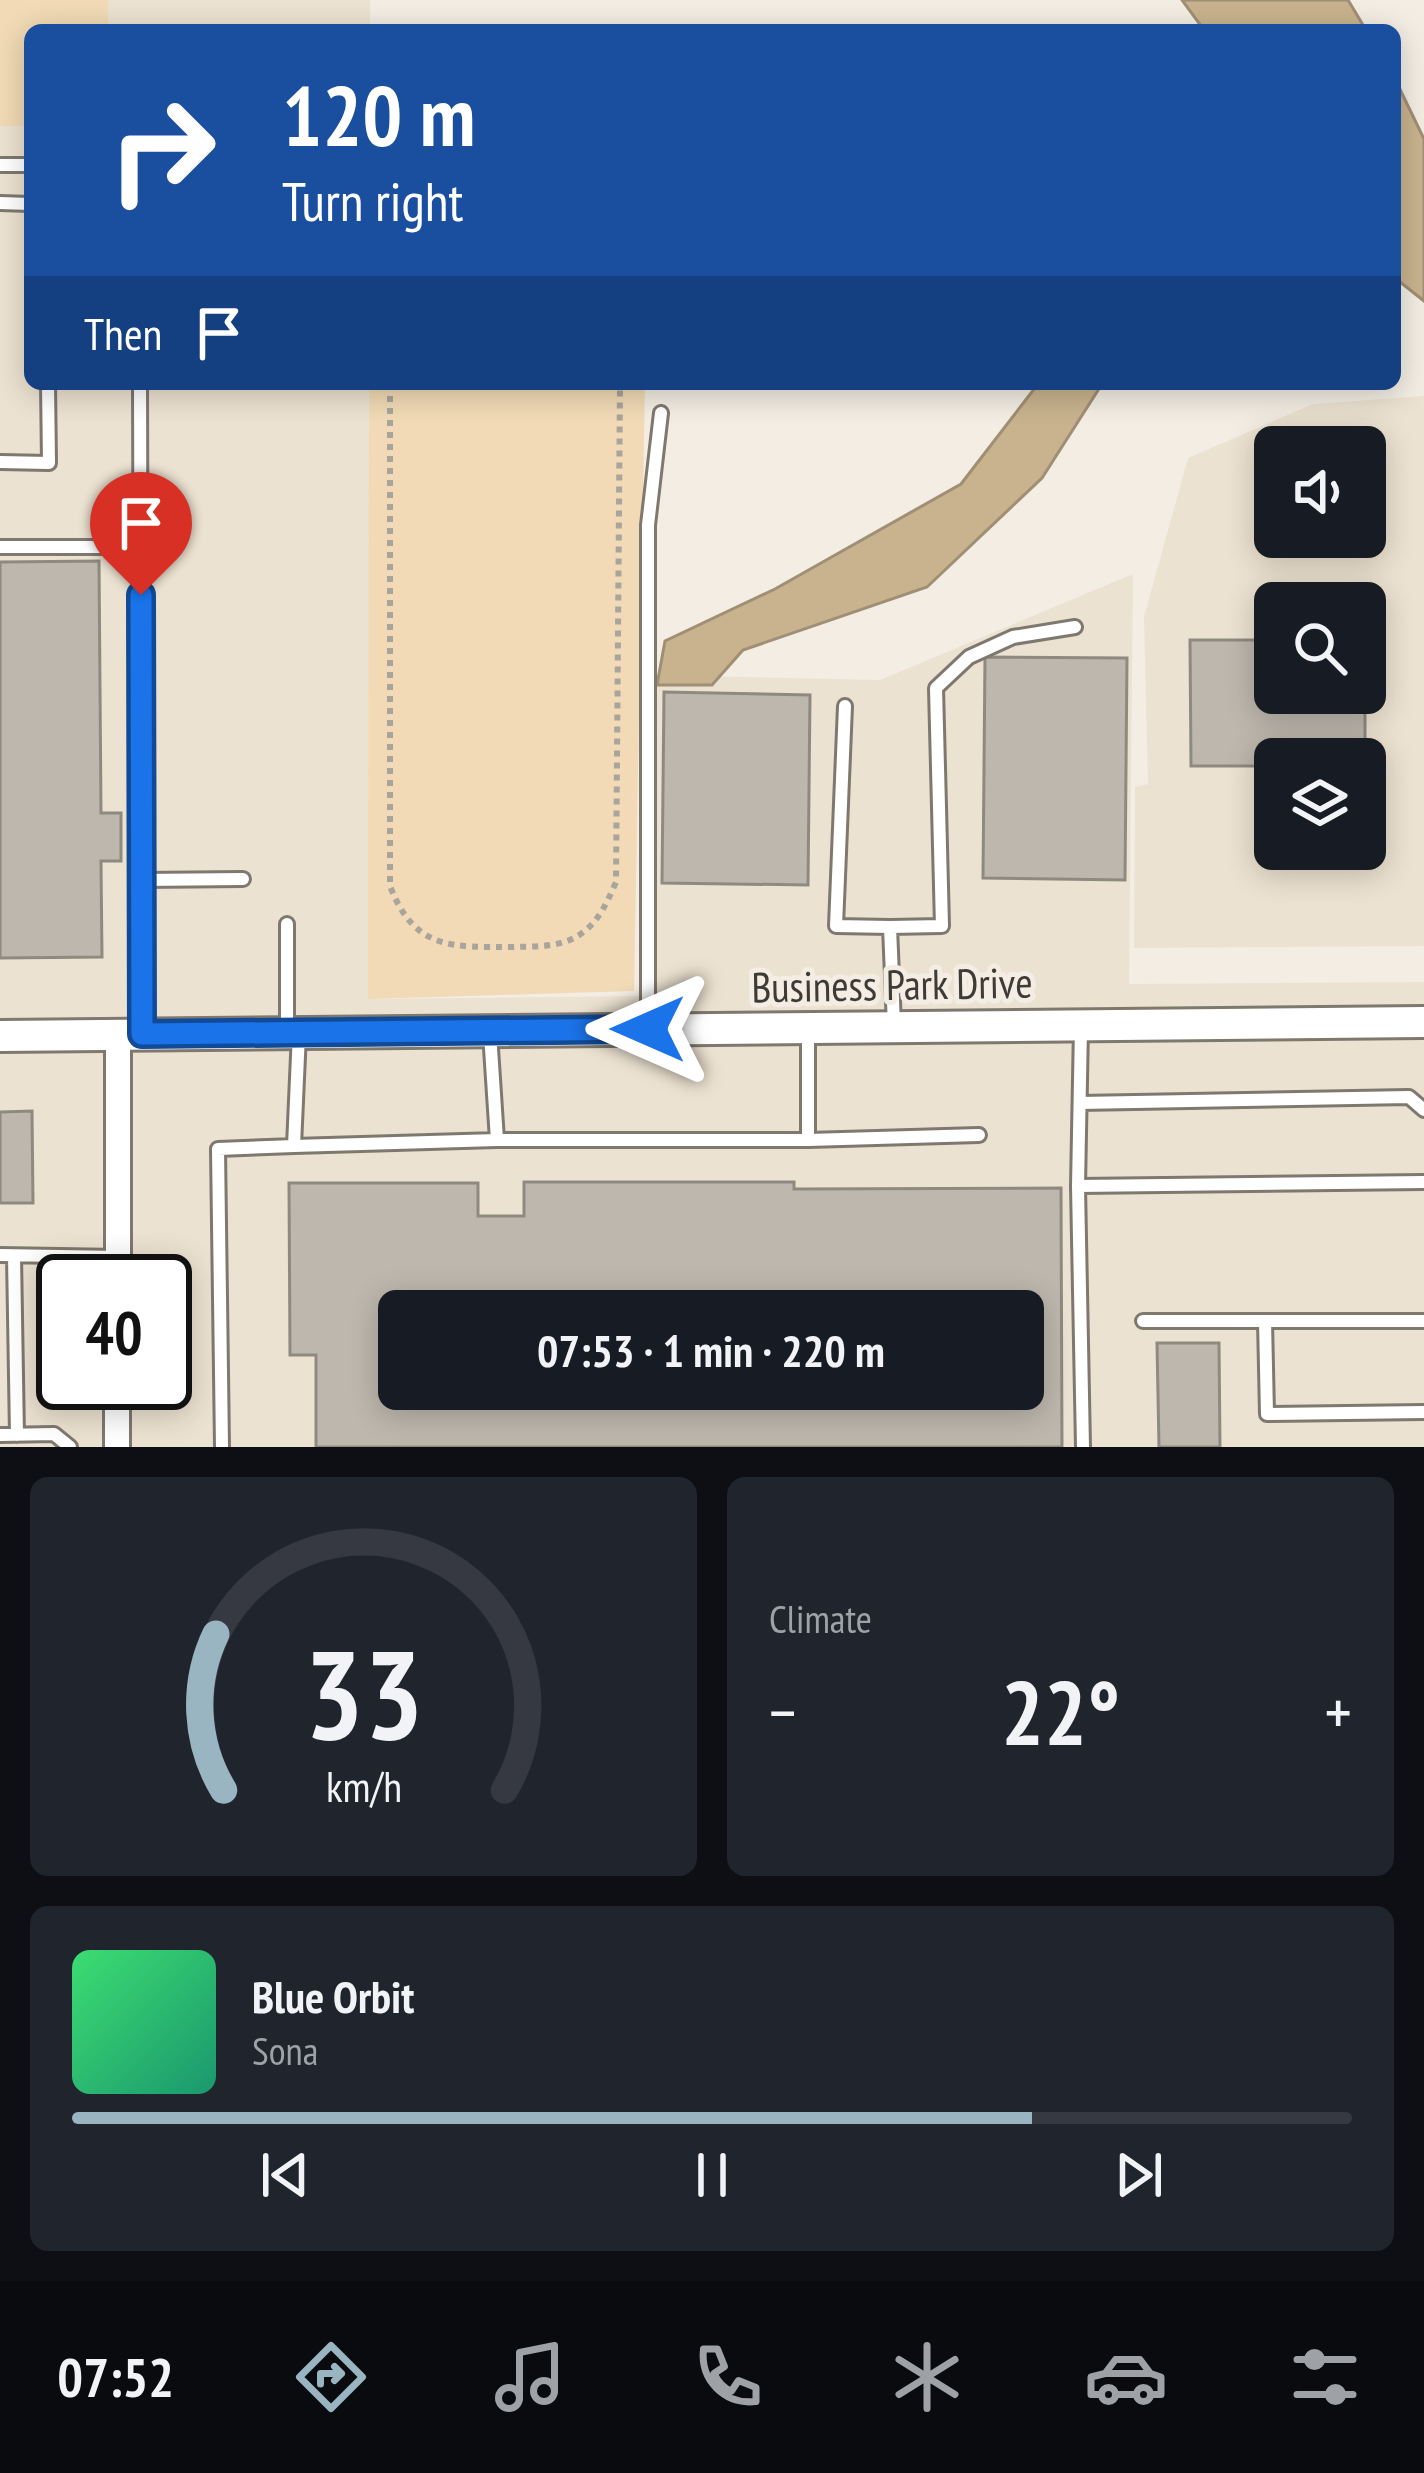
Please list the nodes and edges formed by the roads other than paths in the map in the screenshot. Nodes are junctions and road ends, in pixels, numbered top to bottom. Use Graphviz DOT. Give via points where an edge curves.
graph roads {
  1 [pos="48,390"];
  2 [pos="140,390"];
  3 [pos="661,413"];
  4 [pos="0,462"];
  5 [pos="0,547"];
  6 [pos="141,548"];
  7 [pos="1075,627"];
  8 [pos="845,706"];
  9 [pos="242,879"];
  10 [pos="142,880"];
  11 [pos="286,924"];
  12 [pos="890,927"];
  13 [pos="1424,1022"];
  14 [pos="1081,1025"];
  15 [pos="894,1027"];
  16 [pos="808,1028"];
  17 [pos="648,1029"];
  18 [pos="490,1031"];
  19 [pos="293,1033"];
  20 [pos="130,1034"];
  21 [pos="0,1036"];
  22 [pos="1079,1103"];
  23 [pos="1424,1110"];
  24 [pos="979,1135"];
  25 [pos="497,1139"];
  26 [pos="808,1139"];
  27 [pos="295,1146"];
  28 [pos="1424,1181"];
  29 [pos="1078,1186"];
  30 [pos="119,1254"];
  31 [pos="7,1256"];
  32 [pos="1143,1321"];
  33 [pos="1264,1321"];
  34 [pos="1424,1322"];
  35 [pos="117,1410"];
  36 [pos="1424,1412"];
  37 [pos="0,1435"];
  38 [pos="17,1435"];
  39 [pos="70,1447"];
  40 [pos="117,1447"];
  41 [pos="222,1447"];
  42 [pos="1083,1447"];
  1 -- 4 [label="lane" via="49,463"];
  2 -- 6 [label="lane"];
  3 -- 17 [label="lane" via="649,525"];
  5 -- 6 [label="lane"];
  6 -- 10 [label="lane"];
  7 -- 12 [label="lane" via="1013,637 969,657 936,688 942,926"];
  8 -- 12 [label="lane" via="836,926"];
  9 -- 10 [label="lane"];
  10 -- 20 [label="lane"];
  11 -- 19 [label="lane"];
  12 -- 15 [label="lane"];
  13 -- 14 [label="street, Business Park Drive"];
  14 -- 15 [label="street, Business Park Drive"];
  14 -- 22 [label="lane"];
  15 -- 16 [label="street, Business Park Drive"];
  16 -- 17 [label="street, Business Park Drive"];
  16 -- 26 [label="lane"];
  17 -- 18 [label="street, Business Park Drive"];
  18 -- 19 [label="street, Business Park Drive"];
  18 -- 25 [label="lane"];
  19 -- 20 [label="street, Business Park Drive"];
  19 -- 27 [label="lane"];
  20 -- 21 [label="street, Business Park Drive"];
  20 -- 30 [label="street"];
  22 -- 23 [label="lane" via="1409,1097"];
  22 -- 29 [label="lane"];
  24 -- 26 [label="lane"];
  25 -- 26 [label="lane"];
  25 -- 27 [label="lane"];
  27 -- 41 [label="lane" via="218,1149"];
  28 -- 29 [label="lane"];
  29 -- 42 [label="lane"];
  31 -- 38 [label="lane"];
  32 -- 33 [label="lane"];
  33 -- 34 [label="lane"];
  33 -- 36 [label="lane" via="1267,1414"];
  35 -- 40 [label="street"];
  37 -- 38 [label="lane"];
  38 -- 39 [label="lane" via="54,1434"];
}
